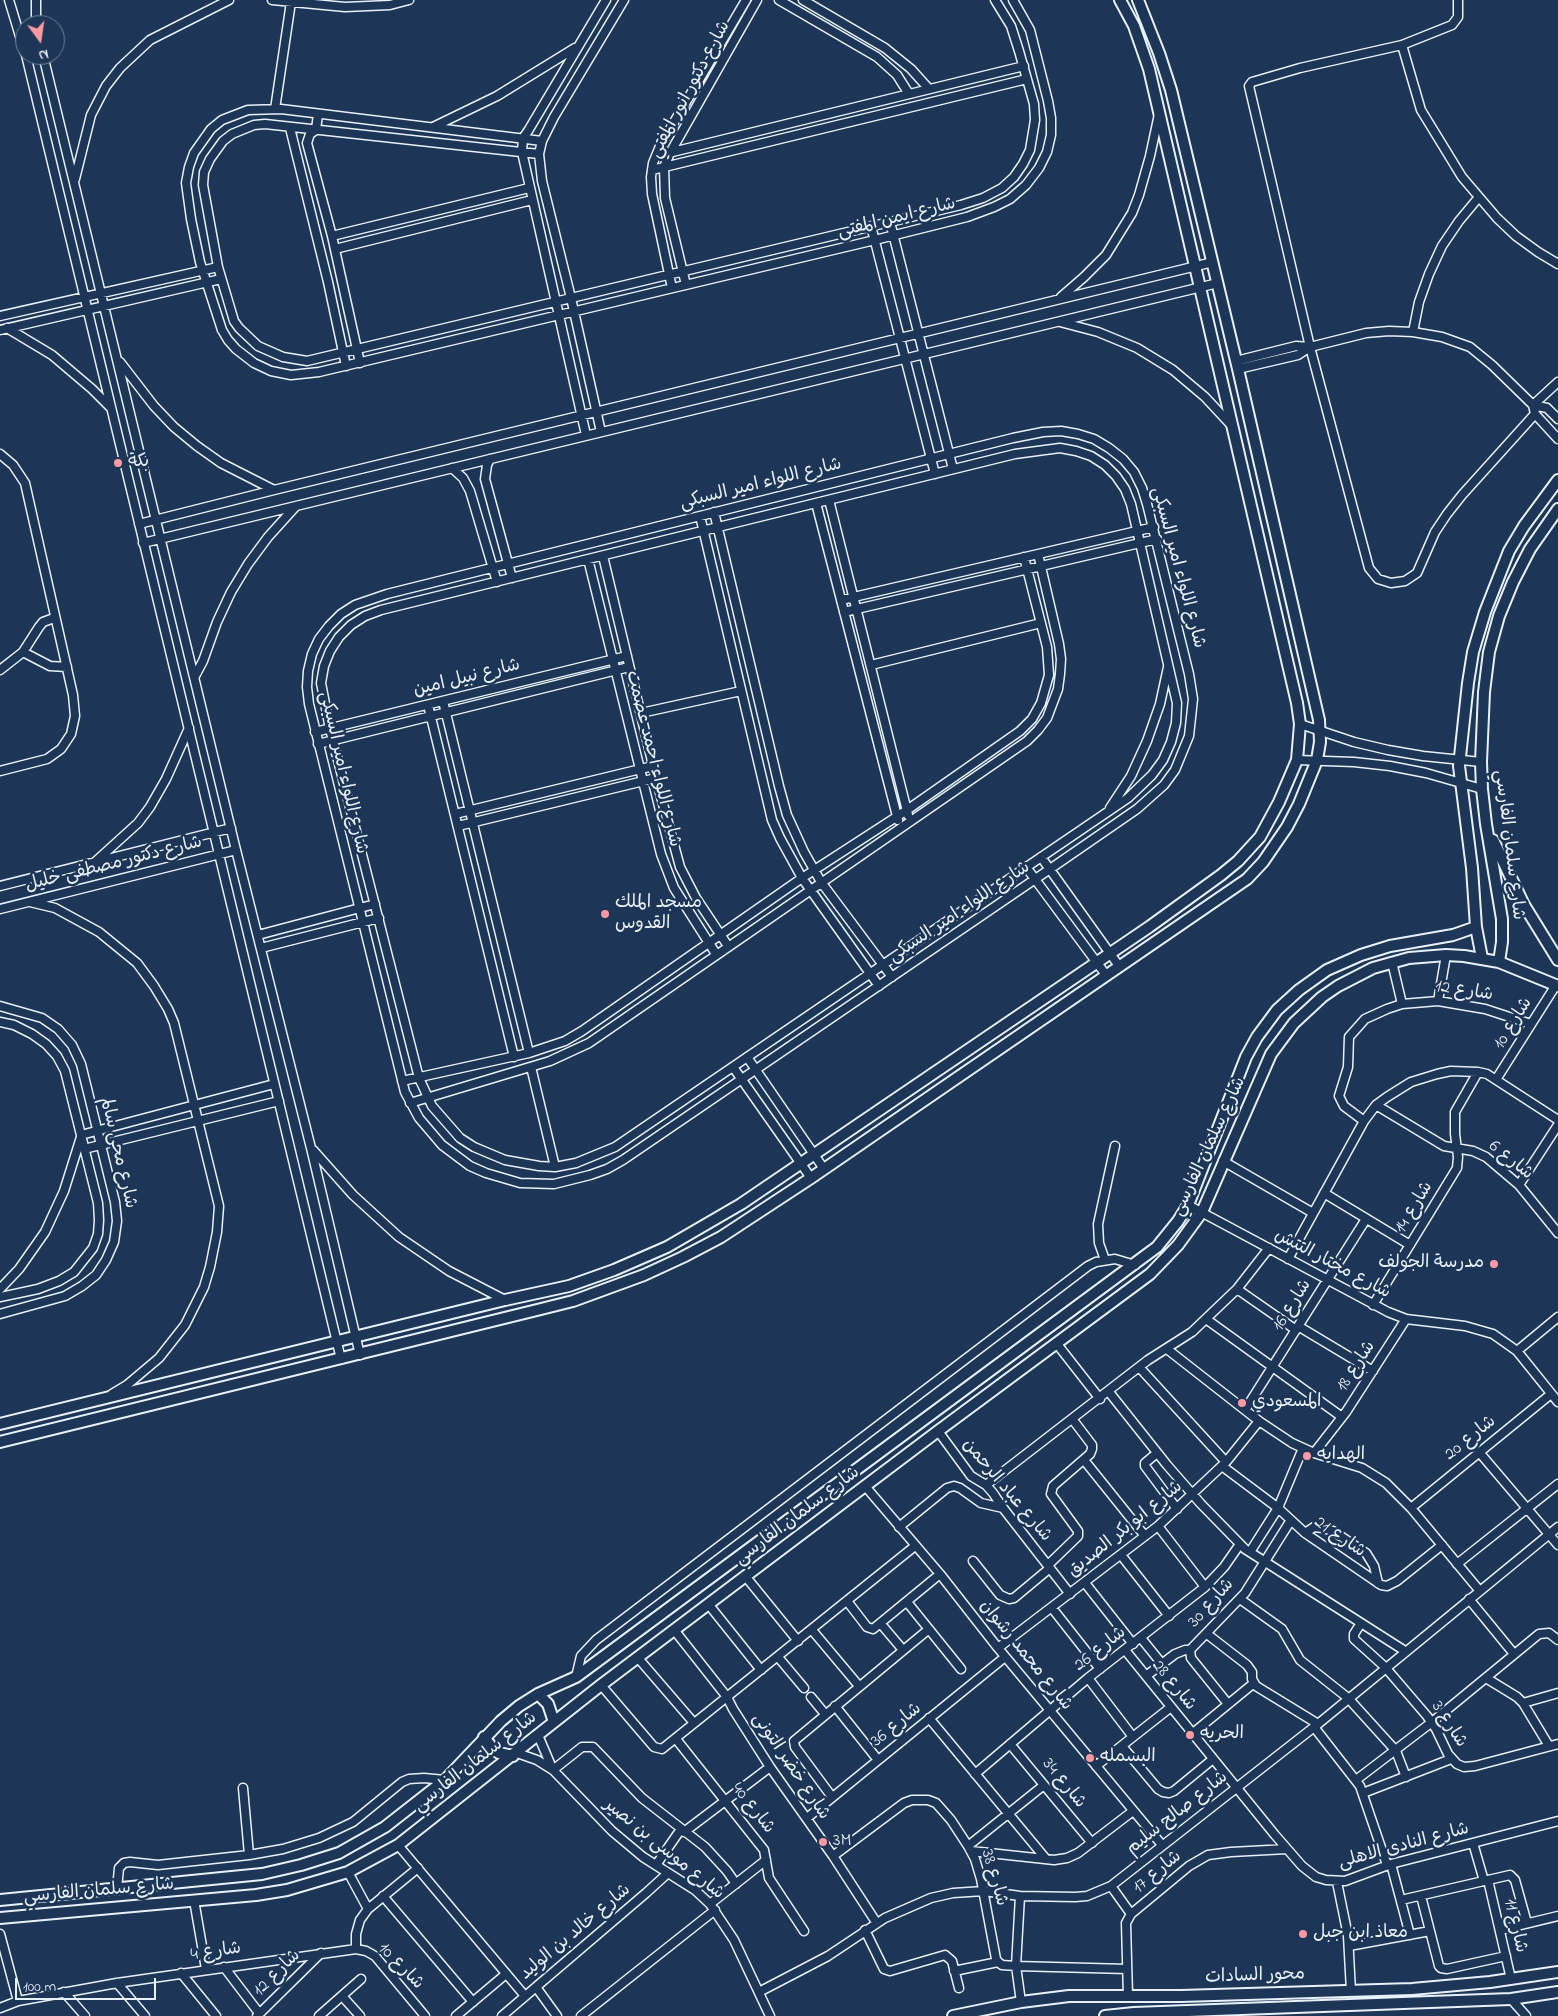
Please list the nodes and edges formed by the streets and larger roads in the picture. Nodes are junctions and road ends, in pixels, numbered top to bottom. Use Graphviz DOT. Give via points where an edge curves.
graph roads {
  1 [pos="9,0"];
  2 [pos="36,0"];
  3 [pos="229,0"];
  4 [pos="272,0"];
  5 [pos="409,0"];
  6 [pos="606,0"];
  7 [pos="624,0"];
  8 [pos="746,0"];
  9 [pos="757,0"];
  10 [pos="779,0"];
  11 [pos="803,0"];
  12 [pos="995,0"];
  13 [pos="1014,0"];
  14 [pos="1120,0"];
  15 [pos="1138,0"];
  16 [pos="1458,0"];
  17 [pos="291,2"];
  18 [pos="36,15"];
  19 [pos="15,20"];
  20 [pos="1402,45"];
  21 [pos="577,47"];
  22 [pos="28,65"];
  23 [pos="45,65"];
  24 [pos="1024,66"];
  25 [pos="1027,79"];
  26 [pos="929,89"];
  27 [pos="908,94"];
  28 [pos="275,109"];
  29 [pos="1159,112"];
  30 [pos="318,114"];
  31 [pos="290,128"];
  32 [pos="432,128"];
  33 [pos="316,130"];
  34 [pos="523,138"];
  35 [pos="542,141"];
  36 [pos="715,142"];
  37 [pos="522,152"];
  38 [pos="670,153"];
  39 [pos="539,154"];
  40 [pos="719,154"];
  41 [pos="656,156"];
  42 [pos="664,167"];
  43 [pos="652,170"];
  44 [pos="74,181"];
  45 [pos="529,188"];
  46 [pos="1479,197"];
  47 [pos="532,200"];
  48 [pos="890,222"];
  49 [pos="871,226"];
  50 [pos="332,236"];
  51 [pos="894,236"];
  52 [pos="875,240"];
  53 [pos="335,249"];
  54 [pos="1212,262"];
  55 [pos="1558,264"];
  56 [pos="1196,265"];
  57 [pos="218,267"];
  58 [pos="202,271"];
  59 [pos="683,272"];
  60 [pos="669,275"];
  61 [pos="221,279"];
  62 [pos="206,283"];
  63 [pos="1218,283"];
  64 [pos="686,285"];
  65 [pos="1201,286"];
  66 [pos="672,288"];
  67 [pos="102,294"];
  68 [pos="84,298"];
  69 [pos="571,298"];
  70 [pos="1060,299"];
  71 [pos="557,301"];
  72 [pos="104,305"];
  73 [pos="87,309"];
  74 [pos="574,311"];
  75 [pos="560,315"];
  76 [pos="0,316"];
  77 [pos="1058,321"];
  78 [pos="4,329"];
  79 [pos="1412,332"];
  80 [pos="918,333"];
  81 [pos="901,337"];
  82 [pos="1310,347"];
  83 [pos="357,349"];
  84 [pos="343,353"];
  85 [pos="923,354"];
  86 [pos="906,358"];
  87 [pos="117,359"];
  88 [pos="360,363"];
  89 [pos="1237,365"];
  90 [pos="346,366"];
  91 [pos="1558,382"];
  92 [pos="1533,405"];
  93 [pos="110,407"];
  94 [pos="597,412"];
  95 [pos="1535,414"];
  96 [pos="582,416"];
  97 [pos="1558,418"];
  98 [pos="1234,428"];
  99 [pos="601,432"];
  100 [pos="586,435"];
  101 [pos="1013,438"];
  102 [pos="1558,439"];
  103 [pos="0,454"];
  104 [pos="949,454"];
  105 [pos="1015,454"];
  106 [pos="490,459"];
  107 [pos="931,459"];
  108 [pos="452,468"];
  109 [pos="953,469"];
  110 [pos="935,474"];
  111 [pos="1558,480"];
  112 [pos="274,490"];
  113 [pos="829,500"];
  114 [pos="816,503"];
  115 [pos="296,506"];
  116 [pos="1558,509"];
  117 [pos="714,512"];
  118 [pos="700,516"];
  119 [pos="156,520"];
  120 [pos="139,524"];
  121 [pos="718,527"];
  122 [pos="1154,527"];
  123 [pos="703,530"];
  124 [pos="1138,530"];
  125 [pos="161,538"];
  126 [pos="1157,539"];
  127 [pos="143,543"];
  128 [pos="1141,543"];
  129 [pos="1038,554"];
  130 [pos="602,556"];
  131 [pos="1024,557"];
  132 [pos="588,559"];
  133 [pos="509,564"];
  134 [pos="1041,566"];
  135 [pos="493,568"];
  136 [pos="1027,570"];
  137 [pos="512,578"];
  138 [pos="497,582"];
  139 [pos="854,597"];
  140 [pos="841,600"];
  141 [pos="857,610"];
  142 [pos="844,612"];
  143 [pos="54,618"];
  144 [pos="1041,623"];
  145 [pos="23,652"];
  146 [pos="627,656"];
  147 [pos="612,659"];
  148 [pos="871,665"];
  149 [pos="1169,665"];
  150 [pos="67,667"];
  151 [pos="629,667"];
  152 [pos="0,670"];
  153 [pos="615,670"];
  154 [pos="194,676"];
  155 [pos="741,691"];
  156 [pos="443,701"];
  157 [pos="428,704"];
  158 [pos="446,712"];
  159 [pos="640,713"];
  160 [pos="431,716"];
  161 [pos="1300,724"];
  162 [pos="189,728"];
  163 [pos="330,729"];
  164 [pos="1320,731"];
  165 [pos="316,732"];
  166 [pos="333,740"];
  167 [pos="318,744"];
  168 [pos="1297,760"];
  169 [pos="1317,760"];
  170 [pos="1459,760"];
  171 [pos="1481,762"];
  172 [pos="653,766"];
  173 [pos="1,768"];
  174 [pos="640,770"];
  175 [pos="656,778"];
  176 [pos="643,781"];
  177 [pos="1461,782"];
  178 [pos="1482,789"];
  179 [pos="1110,809"];
  180 [pos="470,810"];
  181 [pos="907,810"];
  182 [pos="455,814"];
  183 [pos="897,818"];
  184 [pos="910,821"];
  185 [pos="473,823"];
  186 [pos="1486,824"];
  187 [pos="458,826"];
  188 [pos="231,828"];
  189 [pos="900,829"];
  190 [pos="213,833"];
  191 [pos="236,850"];
  192 [pos="218,854"];
  193 [pos="1041,857"];
  194 [pos="94,863"];
  195 [pos="1026,867"];
  196 [pos="1050,869"];
  197 [pos="814,870"];
  198 [pos="802,878"];
  199 [pos="1035,879"];
  200 [pos="822,882"];
  201 [pos="0,886"];
  202 [pos="810,890"];
  203 [pos="30,902"];
  204 [pos="375,904"];
  205 [pos="0,909"];
  206 [pos="358,909"];
  207 [pos="379,918"];
  208 [pos="362,922"];
  209 [pos="1476,927"];
  210 [pos="258,935"];
  211 [pos="721,935"];
  212 [pos="709,943"];
  213 [pos="728,946"];
  214 [pos="261,948"];
  215 [pos="1110,953"];
  216 [pos="716,954"];
  217 [pos="1446,955"];
  218 [pos="1482,958"];
  219 [pos="1558,960"];
  220 [pos="1097,962"];
  221 [pos="1392,962"];
  222 [pos="1499,962"];
  223 [pos="883,965"];
  224 [pos="1119,966"];
  225 [pos="870,973"];
  226 [pos="1106,976"];
  227 [pos="892,977"];
  228 [pos="879,986"];
  229 [pos="1557,986"];
  230 [pos="1438,1001"];
  231 [pos="1402,1004"];
  232 [pos="0,1006"];
  233 [pos="0,1022"];
  234 [pos="1531,1024"];
  235 [pos="529,1053"];
  236 [pos="514,1057"];
  237 [pos="747,1057"];
  238 [pos="531,1067"];
  239 [pos="733,1067"];
  240 [pos="756,1070"];
  241 [pos="1478,1072"];
  242 [pos="419,1078"];
  243 [pos="1497,1078"];
  244 [pos="742,1079"];
  245 [pos="402,1081"];
  246 [pos="274,1084"];
  247 [pos="428,1096"];
  248 [pos="279,1101"];
  249 [pos="410,1103"];
  250 [pos="195,1105"];
  251 [pos="1376,1105"];
  252 [pos="1557,1115"];
  253 [pos="199,1121"];
  254 [pos="1364,1121"];
  255 [pos="1558,1125"];
  256 [pos="97,1131"];
  257 [pos="81,1136"];
  258 [pos="101,1145"];
  259 [pos="1115,1146"];
  260 [pos="311,1148"];
  261 [pos="84,1149"];
  262 [pos="1457,1149"];
  263 [pos="814,1154"];
  264 [pos="1224,1161"];
  265 [pos="801,1164"];
  266 [pos="555,1166"];
  267 [pos="824,1169"];
  268 [pos="811,1178"];
  269 [pos="1519,1185"];
  270 [pos="1324,1193"];
  271 [pos="1188,1204"];
  272 [pos="1202,1212"];
  273 [pos="1313,1213"];
  274 [pos="1366,1219"];
  275 [pos="1555,1224"];
  276 [pos="1558,1233"];
  277 [pos="1410,1245"];
  278 [pos="1269,1248"];
  279 [pos="1288,1259"];
  280 [pos="1105,1260"];
  281 [pos="1134,1265"];
  282 [pos="1327,1281"];
  283 [pos="0,1289"];
  284 [pos="1237,1289"];
  285 [pos="0,1297"];
  286 [pos="505,1300"];
  287 [pos="1374,1305"];
  288 [pos="0,1314"];
  289 [pos="1206,1319"];
  290 [pos="1406,1319"];
  291 [pos="1557,1320"];
  292 [pos="1297,1328"];
  293 [pos="355,1337"];
  294 [pos="337,1341"];
  295 [pos="1057,1344"];
  296 [pos="1167,1349"];
  297 [pos="1517,1351"];
  298 [pos="360,1355"];
  299 [pos="341,1359"];
  300 [pos="1140,1367"];
  301 [pos="1272,1367"];
  302 [pos="1373,1371"];
  303 [pos="1110,1392"];
  304 [pos="1551,1394"];
  305 [pos="108,1396"];
  306 [pos="1100,1399"];
  307 [pos="1558,1402"];
  308 [pos="1245,1410"];
  309 [pos="1342,1417"];
  310 [pos="1072,1420"];
  311 [pos="1259,1421"];
  312 [pos="0,1424"];
  313 [pos="938,1430"];
  314 [pos="0,1442"];
  315 [pos="1304,1448"];
  316 [pos="1479,1452"];
  317 [pos="1157,1453"];
  318 [pos="1314,1453"];
  319 [pos="1084,1460"];
  320 [pos="1224,1464"];
  321 [pos="1558,1484"];
  322 [pos="986,1485"];
  323 [pos="865,1486"];
  324 [pos="1193,1495"];
  325 [pos="1003,1508"];
  326 [pos="1178,1508"];
  327 [pos="1278,1508"];
  328 [pos="1411,1508"];
  329 [pos="1527,1508"];
  330 [pos="1291,1520"];
  331 [pos="1158,1526"];
  332 [pos="899,1527"];
  333 [pos="1558,1527"];
  334 [pos="1305,1533"];
  335 [pos="1549,1534"];
  336 [pos="1145,1536"];
  337 [pos="1240,1544"];
  338 [pos="1442,1545"];
  339 [pos="1558,1545"];
  340 [pos="915,1546"];
  341 [pos="1250,1552"];
  342 [pos="1121,1555"];
  343 [pos="973,1560"];
  344 [pos="1265,1562"];
  345 [pos="1457,1564"];
  346 [pos="1049,1567"];
  347 [pos="940,1574"];
  348 [pos="746,1577"];
  349 [pos="1085,1583"];
  350 [pos="1378,1583"];
  351 [pos="1205,1586"];
  352 [pos="1479,1590"];
  353 [pos="1070,1594"];
  354 [pos="1240,1599"];
  355 [pos="1469,1599"];
  356 [pos="847,1602"];
  357 [pos="907,1602"];
  358 [pos="709,1605"];
  359 [pos="1052,1608"];
  360 [pos="1169,1616"];
  361 [pos="1361,1623"];
  362 [pos="881,1624"];
  363 [pos="929,1629"];
  364 [pos="812,1630"];
  365 [pos="675,1631"];
  366 [pos="1207,1634"];
  367 [pos="1141,1638"];
  368 [pos="1558,1640"];
  369 [pos="798,1641"];
  370 [pos="1133,1644"];
  371 [pos="998,1648"];
  372 [pos="903,1650"];
  373 [pos="1125,1650"];
  374 [pos="1190,1650"];
  375 [pos="1405,1650"];
  376 [pos="1514,1654"];
  377 [pos="1005,1656"];
  378 [pos="778,1657"];
  379 [pos="638,1658"];
  380 [pos="1162,1664"];
  381 [pos="1385,1667"];
  382 [pos="961,1669"];
  383 [pos="1100,1669"];
  384 [pos="761,1670"];
  385 [pos="1146,1676"];
  386 [pos="576,1677"];
  387 [pos="1088,1678"];
  388 [pos="1486,1678"];
  389 [pos="1254,1682"];
  390 [pos="601,1685"];
  391 [pos="859,1686"];
  392 [pos="804,1688"];
  393 [pos="1558,1693"];
  394 [pos="538,1694"];
  395 [pos="727,1697"];
  396 [pos="811,1697"];
  397 [pos="1348,1698"];
  398 [pos="1523,1703"];
  399 [pos="1228,1704"];
  400 [pos="835,1706"];
  401 [pos="1171,1707"];
  402 [pos="1050,1709"];
  403 [pos="825,1714"];
  404 [pos="930,1718"];
  405 [pos="554,1722"];
  406 [pos="1432,1722"];
  407 [pos="694,1724"];
  408 [pos="1316,1725"];
  409 [pos="1193,1733"];
  410 [pos="538,1735"];
  411 [pos="484,1737"];
  412 [pos="1133,1737"];
  413 [pos="676,1739"];
  414 [pos="1010,1744"];
  415 [pos="1558,1744"];
  416 [pos="1122,1746"];
  417 [pos="1549,1746"];
  418 [pos="1396,1751"];
  419 [pos="515,1754"];
  420 [pos="1452,1759"];
  421 [pos="878,1760"];
  422 [pos="1213,1760"];
  423 [pos="1096,1766"];
  424 [pos="770,1767"];
  425 [pos="553,1770"];
  426 [pos="975,1774"];
  427 [pos="1406,1777"];
  428 [pos="445,1780"];
  429 [pos="1356,1780"];
  430 [pos="1044,1785"];
  431 [pos="244,1788"];
  432 [pos="1236,1788"];
  433 [pos="1363,1793"];
  434 [pos="832,1797"];
  435 [pos="726,1800"];
  436 [pos="1133,1811"];
  437 [pos="1008,1813"];
  438 [pos="807,1818"];
  439 [pos="1558,1821"];
  440 [pos="683,1831"];
  441 [pos="1092,1843"];
  442 [pos="1473,1843"];
  443 [pos="398,1844"];
  444 [pos="1162,1846"];
  445 [pos="970,1848"];
  446 [pos="1287,1849"];
  447 [pos="249,1855"];
  448 [pos="833,1856"];
  449 [pos="1046,1859"];
  450 [pos="766,1860"];
  451 [pos="1389,1864"];
  452 [pos="656,1865"];
  453 [pos="418,1868"];
  454 [pos="348,1872"];
  455 [pos="668,1872"];
  456 [pos="1486,1881"];
  457 [pos="1336,1882"];
  458 [pos="736,1884"];
  459 [pos="1111,1886"];
  460 [pos="116,1889"];
  461 [pos="984,1891"];
  462 [pos="383,1896"];
  463 [pos="1020,1896"];
  464 [pos="1421,1896"];
  465 [pos="0,1900"];
  466 [pos="194,1900"];
  467 [pos="1401,1900"];
  468 [pos="712,1907"];
  469 [pos="368,1909"];
  470 [pos="1131,1914"];
  471 [pos="1558,1916"];
  472 [pos="0,1918"];
  473 [pos="876,1922"];
  474 [pos="1527,1923"];
  475 [pos="865,1930"];
  476 [pos="1500,1930"];
  477 [pos="804,1931"];
  478 [pos="1430,1931"];
  479 [pos="0,1934"];
  480 [pos="1410,1935"];
  481 [pos="1349,1946"];
  482 [pos="352,1949"];
  483 [pos="321,1953"];
  484 [pos="1506,1956"];
  485 [pos="998,1962"];
  486 [pos="1016,1966"];
  487 [pos="224,1967"];
  488 [pos="206,1969"];
  489 [pos="1127,1969"];
  490 [pos="954,1972"];
  491 [pos="1558,1972"];
  492 [pos="181,1973"];
  493 [pos="506,1974"];
  494 [pos="1544,1975"];
  495 [pos="361,1979"];
  496 [pos="1511,1979"];
  497 [pos="117,1983"];
  498 [pos="536,1987"];
  499 [pos="959,1988"];
  500 [pos="1351,1991"];
  501 [pos="64,1992"];
  502 [pos="759,1992"];
  503 [pos="1553,1993"];
  504 [pos="342,1996"];
  505 [pos="525,1996"];
  506 [pos="1128,1996"];
  507 [pos="1511,1999"];
  508 [pos="18,2001"];
  509 [pos="473,2002"];
  510 [pos="1021,2002"];
  511 [pos="0,2008"];
  512 [pos="966,2014"];
  513 [pos="1134,2014"];
  514 [pos="258,2015"];
  515 [pos="85,2016"];
  516 [pos="145,2016"];
  517 [pos="216,2016"];
  518 [pos="319,2016"];
  519 [pos="360,2016"];
  520 [pos="425,2016"];
  521 [pos="456,2016"];
  522 [pos="502,2016"];
  523 [pos="557,2016"];
  524 [pos="581,2016"];
  525 [pos="770,2016"];
  526 [pos="953,2016"];
  527 [pos="1105,2016"];
  528 [pos="1526,2016"];
  1 -- 19 [label="street"];
  2 -- 18 [label="street"];
  3 -- 44 [label="street" via="150,40 120,68 91,115"];
  4 -- 17 [label="street"];
  5 -- 17 [label="street" via="366,7"];
  6 -- 21 [label="street"];
  7 -- 35 [label="street"];
  8 -- 41 [label="street, شارع دكتور انور المفتي"];
  9 -- 38 [label="street, شارع دكتور انور المفتي"];
  10 -- 27 [label="street" via="877,57 897,76"];
  11 -- 26 [label="street" via="885,48 911,68"];
  12 -- 24 [label="street, شارع ايمن المفتى" via="1011,26"];
  13 -- 51 [label="street, شارع ايمن المفتى" via="1030,30 1051,118 1047,152 1039,168 1026,185 994,208"];
  14 -- 29 [label="street" via="1134,26 1149,69"];
  15 -- 54 [label="street" via="1171,90"];
  16 -- 20 [label="street" via="1458,18 1452,26"];
  17 -- 28 [label="street"];
  20 -- 46 [label="street" via="1421,110 1457,170"];
  20 -- 82 [label="street" via="1300,68 1252,82 1249,86"];
  21 -- 32 [label="street" via="497,96"];
  21 -- 34 [label="street"];
  22 -- 68 [label="street"];
  23 -- 44 [label="street"];
  24 -- 25 [label="street, شارع ايمن المفتى"];
  24 -- 26 [label="street"];
  25 -- 40 [label="street"];
  25 -- 48 [label="street, شارع ايمن المفتى" via="1034,104 1034,135 1027,157 1014,177 983,198"];
  26 -- 27 [label="street"];
  27 -- 36 [label="street"];
  28 -- 30 [label="street, شارع ايمن المفتى"];
  28 -- 58 [label="street, شارع ايمن المفتى" via="248,110 222,120 211,129 194,153 188,172 187,198"];
  29 -- 56 [label="street"];
  29 -- 70 [label="street" via="1139,195 1128,220 1106,255"];
  30 -- 32 [label="street, شارع ايمن المفتى"];
  30 -- 33 [label="street"];
  31 -- 33 [label="street, شارع ايمن المفتى"];
  31 -- 57 [label="street, شارع ايمن المفتى" via="265,124 242,129 223,141 210,159 202,185"];
  31 -- 84 [label="street"];
  32 -- 34 [label="street, شارع ايمن المفتى"];
  33 -- 37 [label="street, شارع ايمن المفتى"];
  33 -- 50 [label="street" via="310,134 307,143"];
  34 -- 35 [label="street, شارع ايمن المفتى"];
  34 -- 37 [label="street"];
  35 -- 39 [label="street"];
  36 -- 38 [label="street"];
  36 -- 40 [label="street"];
  37 -- 39 [label="street, شارع ايمن المفتى"];
  37 -- 45 [label="street"];
  38 -- 41 [label="street"];
  38 -- 42 [label="street, شارع دكتور انور المفتي"];
  39 -- 69 [label="street" via="539,168"];
  40 -- 42 [label="street"];
  41 -- 43 [label="street, شارع دكتور انور المفتي"];
  42 -- 43 [label="street"];
  42 -- 59 [label="street, شارع دكتور انور المفتي" via="665,198"];
  43 -- 60 [label="street, شارع دكتور انور المفتي" via="652,194"];
  44 -- 67 [label="street"];
  45 -- 47 [label="street"];
  45 -- 50 [label="street"];
  46 -- 55 [label="street" via="1516,236"];
  46 -- 79 [label="street" via="1442,246 1419,302"];
  47 -- 53 [label="street"];
  47 -- 71 [label="street"];
  48 -- 49 [label="street, شارع ايمن المفتى"];
  48 -- 51 [label="street"];
  49 -- 52 [label="street"];
  49 -- 59 [label="street, شارع ايمن المفتى"];
  50 -- 53 [label="street"];
  51 -- 52 [label="street, شارع ايمن المفتى"];
  51 -- 80 [label="street"];
  52 -- 64 [label="street, شارع ايمن المفتى"];
  52 -- 81 [label="street"];
  53 -- 83 [label="street"];
  54 -- 56 [label="street"];
  54 -- 63 [label="street"];
  56 -- 65 [label="street"];
  56 -- 70 [label="street"];
  57 -- 58 [label="street"];
  57 -- 61 [label="street, شارع ايمن المفتى"];
  58 -- 62 [label="street, شارع ايمن المفتى"];
  58 -- 67 [label="street"];
  59 -- 60 [label="street, شارع ايمن المفتى"];
  59 -- 64 [label="street, شارع دكتور انور المفتي"];
  60 -- 66 [label="street, شارع دكتور انور المفتي"];
  60 -- 69 [label="street, شارع ايمن المفتى"];
  61 -- 62 [label="street"];
  61 -- 84 [label="street, شارع ايمن المفتى" via="234,321 258,346 283,357 307,361"];
  62 -- 72 [label="street"];
  62 -- 90 [label="street, شارع ايمن المفتى" via="222,330 236,350 254,363 291,375"];
  63 -- 65 [label="street"];
  63 -- 89 [label="street"];
  64 -- 66 [label="street, شارع ايمن المفتى"];
  65 -- 77 [label="street"];
  65 -- 98 [label="street"];
  66 -- 74 [label="street, شارع ايمن المفتى"];
  67 -- 68 [label="street"];
  67 -- 72 [label="street"];
  68 -- 73 [label="street"];
  68 -- 76 [label="street"];
  69 -- 71 [label="street, شارع ايمن المفتى"];
  69 -- 74 [label="street"];
  70 -- 80 [label="street"];
  71 -- 75 [label="street"];
  71 -- 83 [label="street, شارع ايمن المفتى"];
  72 -- 73 [label="street"];
  72 -- 87 [label="street"];
  73 -- 78 [label="street"];
  73 -- 93 [label="street"];
  74 -- 75 [label="street, شارع ايمن المفتى"];
  74 -- 94 [label="street"];
  75 -- 88 [label="street, شارع ايمن المفتى"];
  75 -- 96 [label="street"];
  77 -- 85 [label="street"];
  77 -- 98 [label="street" via="1098,332 1137,348 1205,396"];
  78 -- 93 [label="street" via="52,355"];
  79 -- 82 [label="street" via="1366,334"];
  79 -- 92 [label="street" via="1442,337 1470,347"];
  80 -- 81 [label="street"];
  80 -- 85 [label="street"];
  81 -- 86 [label="street"];
  81 -- 94 [label="street"];
  82 -- 89 [label="street" via="1298,355"];
  82 -- 95 [label="street" via="1369,568 1378,579 1391,583 1405,581 1417,573 1435,532 1447,514"];
  83 -- 84 [label="street, شارع ايمن المفتى"];
  83 -- 88 [label="street"];
  84 -- 90 [label="street"];
  85 -- 86 [label="street"];
  85 -- 104 [label="street"];
  86 -- 99 [label="street"];
  86 -- 107 [label="street"];
  87 -- 112 [label="street" via="154,406 189,440 221,463"];
  87 -- 119 [label="street"];
  88 -- 90 [label="street, شارع ايمن المفتى"];
  89 -- 164 [label="street" via="1316,702"];
  91 -- 92 [label="street"];
  92 -- 95 [label="street"];
  92 -- 97 [label="street" via="1547,408"];
  93 -- 120 [label="street"];
  94 -- 96 [label="street"];
  94 -- 99 [label="street"];
  95 -- 102 [label="street"];
  96 -- 100 [label="street"];
  96 -- 112 [label="street"];
  98 -- 161 [label="street"];
  99 -- 100 [label="street"];
  100 -- 106 [label="street"];
  101 -- 104 [label="street, شارع اللواء امير السبكى"];
  101 -- 105 [label="street"];
  101 -- 122 [label="street, شارع اللواء امير السبكى" via="1061,432 1086,436 1110,448 1134,472"];
  103 -- 143 [label="street" via="13,464 25,483"];
  104 -- 107 [label="street, شارع اللواء امير السبكى"];
  104 -- 109 [label="street"];
  105 -- 109 [label="street, شارع اللواء امير السبكى"];
  105 -- 124 [label="street, شارع اللواء امير السبكى" via="1060,448 1098,461 1116,476 1125,489"];
  106 -- 108 [label="street"];
  106 -- 133 [label="street" via="485,479"];
  107 -- 110 [label="street"];
  107 -- 117 [label="street, شارع اللواء امير السبكى"];
  108 -- 115 [label="street"];
  108 -- 135 [label="street" via="470,491"];
  109 -- 110 [label="street, شارع اللواء امير السبكى"];
  110 -- 113 [label="street, شارع اللواء امير السبكى"];
  111 -- 170 [label="street" via="1510,551 1485,612 1473,652"];
  112 -- 119 [label="street"];
  113 -- 114 [label="street, شارع اللواء امير السبكى"];
  113 -- 139 [label="street"];
  114 -- 121 [label="street, شارع اللواء امير السبكى"];
  114 -- 140 [label="street"];
  115 -- 125 [label="street"];
  115 -- 154 [label="street" via="268,537 231,592"];
  116 -- 171 [label="street, شارع سلمان الفارسي" via="1530,549 1499,616 1489,652 1485,684"];
  117 -- 118 [label="street, شارع اللواء امير السبكى"];
  117 -- 121 [label="street"];
  118 -- 123 [label="street"];
  118 -- 133 [label="street, شارع اللواء امير السبكى"];
  119 -- 120 [label="street"];
  119 -- 125 [label="street"];
  120 -- 127 [label="street"];
  121 -- 123 [label="street, شارع اللواء امير السبكى"];
  121 -- 197 [label="street" via="779,786 795,834"];
  122 -- 124 [label="street"];
  122 -- 126 [label="street, شارع اللواء امير السبكى"];
  123 -- 130 [label="street, شارع اللواء امير السبكى"];
  123 -- 155 [label="street"];
  124 -- 128 [label="street, شارع اللواء امير السبكى"];
  124 -- 129 [label="street"];
  125 -- 127 [label="street"];
  125 -- 154 [label="street"];
  126 -- 128 [label="street"];
  126 -- 196 [label="street, شارع اللواء امير السبكى" via="1190,681 1193,700 1189,736 1175,770 1152,798"];
  127 -- 162 [label="street"];
  128 -- 134 [label="street"];
  128 -- 149 [label="street, شارع اللواء امير السبكى"];
  129 -- 131 [label="street"];
  129 -- 134 [label="street"];
  130 -- 132 [label="street, شارع اللواء امير السبكى"];
  130 -- 146 [label="street, شارع اللواء احمد عصمت"];
  131 -- 136 [label="street"];
  131 -- 139 [label="street"];
  132 -- 137 [label="street, شارع اللواء امير السبكى"];
  132 -- 147 [label="street, شارع اللواء احمد عصمت"];
  133 -- 135 [label="street, شارع اللواء امير السبكى"];
  133 -- 137 [label="street"];
  134 -- 136 [label="street"];
  134 -- 184 [label="street" via="1061,659 1058,689 1047,718 1027,741"];
  135 -- 138 [label="street"];
  135 -- 165 [label="street, شارع اللواء امير السبكى" via="379,596 341,614 319,639 308,671 308,704"];
  136 -- 141 [label="street"];
  136 -- 144 [label="street"];
  137 -- 138 [label="street, شارع اللواء امير السبكى"];
  138 -- 163 [label="street, شارع اللواء امير السبكى" via="381,610 351,625 334,644 324,666 321,683"];
  139 -- 140 [label="street"];
  139 -- 141 [label="street"];
  140 -- 142 [label="street"];
  141 -- 142 [label="street"];
  141 -- 148 [label="street"];
  142 -- 183 [label="street"];
  143 -- 145 [label="street" via="39,626"];
  143 -- 150 [label="street"];
  144 -- 148 [label="street"];
  144 -- 181 [label="street" via="1049,675 1041,703 1032,718 1020,731"];
  145 -- 150 [label="street" via="50,666"];
  145 -- 152 [label="street"];
  146 -- 147 [label="street, شارع نبيل امين"];
  146 -- 151 [label="street, شارع اللواء احمد عصمت"];
  147 -- 153 [label="street, شارع اللواء احمد عصمت"];
  147 -- 156 [label="street, شارع نبيل امين"];
  148 -- 181 [label="street"];
  149 -- 179 [label="street" via="1148,741"];
  149 -- 179 [label="street, شارع اللواء امير السبكى" via="1177,703 1171,742 1152,775 1128,798"];
  150 -- 173 [label="street" via="75,716 71,734 61,749 47,759"];
  151 -- 153 [label="street, شارع نبيل امين"];
  151 -- 159 [label="street, شارع اللواء احمد عصمت"];
  153 -- 158 [label="street, شارع نبيل امين"];
  153 -- 174 [label="street, شارع اللواء احمد عصمت"];
  154 -- 188 [label="street"];
  155 -- 159 [label="street"];
  155 -- 198 [label="street" via="772,820"];
  156 -- 157 [label="street, شارع نبيل امين"];
  156 -- 158 [label="street"];
  157 -- 160 [label="street"];
  157 -- 163 [label="street, شارع نبيل امين"];
  158 -- 160 [label="street, شارع نبيل امين"];
  158 -- 180 [label="street"];
  159 -- 172 [label="street, شارع اللواء احمد عصمت"];
  160 -- 166 [label="street, شارع نبيل امين"];
  160 -- 182 [label="street"];
  161 -- 164 [label="street"];
  161 -- 168 [label="street"];
  162 -- 190 [label="street"];
  162 -- 194 [label="street" via="150,807 138,823"];
  163 -- 165 [label="street, شارع نبيل امين"];
  163 -- 166 [label="street, شارع اللواء امير السبكى"];
  164 -- 169 [label="street"];
  164 -- 170 [label="street" via="1388,750"];
  165 -- 167 [label="street, شارع اللواء امير السبكى"];
  166 -- 167 [label="street, شارع نبيل امين"];
  166 -- 204 [label="street, شارع اللواء امير السبكى"];
  167 -- 206 [label="street, شارع اللواء امير السبكى"];
  168 -- 169 [label="street"];
  168 -- 215 [label="street" via="1260,837 1238,861 1202,890"];
  169 -- 177 [label="street" via="1390,766"];
  169 -- 224 [label="street" via="1299,804 1264,862 1247,879"];
  170 -- 171 [label="street"];
  170 -- 177 [label="street"];
  171 -- 178 [label="street, شارع سلمان الفارسي"];
  172 -- 174 [label="street"];
  172 -- 175 [label="street, شارع اللواء احمد عصمت"];
  174 -- 176 [label="street, شارع اللواء احمد عصمت"];
  174 -- 180 [label="street"];
  175 -- 176 [label="street"];
  175 -- 211 [label="street, شارع اللواء احمد عصمت" via="686,883"];
  176 -- 185 [label="street"];
  176 -- 212 [label="street, شارع اللواء احمد عصمت" via="666,872"];
  177 -- 178 [label="street"];
  177 -- 209 [label="street"];
  178 -- 186 [label="street, شارع سلمان الفارسي"];
  179 -- 193 [label="street, شارع اللواء امير السبكى"];
  180 -- 182 [label="street"];
  180 -- 185 [label="street"];
  181 -- 183 [label="street"];
  181 -- 184 [label="street"];
  182 -- 187 [label="street"];
  183 -- 189 [label="street"];
  183 -- 197 [label="street"];
  184 -- 189 [label="street"];
  185 -- 187 [label="street"];
  185 -- 235 [label="street"];
  186 -- 219 [label="street" via="1524,905"];
  186 -- 222 [label="street, شارع سلمان الفارسي" via="1502,919"];
  187 -- 236 [label="street"];
  188 -- 190 [label="street, شارع دكتور مصطفى خليل"];
  188 -- 191 [label="street"];
  189 -- 200 [label="street"];
  190 -- 192 [label="street"];
  190 -- 194 [label="street, شارع دكتور مصطفى خليل"];
  191 -- 192 [label="street, شارع دكتور مصطفى خليل"];
  191 -- 210 [label="street"];
  192 -- 203 [label="street, شارع دكتور مصطفى خليل"];
  192 -- 246 [label="street"];
  193 -- 195 [label="street, شارع اللواء امير السبكى"];
  193 -- 196 [label="street"];
  194 -- 201 [label="street, شارع دكتور مصطفى خليل"];
  195 -- 199 [label="street"];
  195 -- 223 [label="street, شارع اللواء امير السبكى"];
  196 -- 199 [label="street, شارع اللواء امير السبكى"];
  196 -- 215 [label="street"];
  197 -- 198 [label="street"];
  197 -- 200 [label="street"];
  198 -- 202 [label="street"];
  198 -- 211 [label="street"];
  199 -- 220 [label="street"];
  199 -- 227 [label="street, شارع اللواء امير السبكى"];
  200 -- 202 [label="street"];
  200 -- 223 [label="street"];
  202 -- 213 [label="street"];
  202 -- 225 [label="street"];
  203 -- 205 [label="street, شارع دكتور مصطفى خليل"];
  203 -- 250 [label="street" via="54,908 77,919 137,964 154,986 174,1023"];
  204 -- 206 [label="street"];
  204 -- 207 [label="street, شارع اللواء امير السبكى"];
  206 -- 208 [label="street, شارع اللواء امير السبكى"];
  206 -- 210 [label="street"];
  207 -- 208 [label="street"];
  207 -- 242 [label="street, شارع اللواء امير السبكى"];
  208 -- 214 [label="street"];
  208 -- 245 [label="street, شارع اللواء امير السبكى"];
  209 -- 218 [label="street"];
  209 -- 271 [label="street, شارع سلمان الفارسي" via="1360,955 1327,970 1277,1010 1246,1057"];
  210 -- 214 [label="street"];
  211 -- 212 [label="street"];
  211 -- 213 [label="street, شارع اللواء احمد عصمت"];
  212 -- 216 [label="street, شارع اللواء احمد عصمت"];
  212 -- 235 [label="street" via="582,1031"];
  213 -- 216 [label="street"];
  214 -- 260 [label="street"];
  215 -- 220 [label="street"];
  215 -- 224 [label="street"];
  216 -- 238 [label="street" via="589,1043"];
  217 -- 218 [label="street, شارع سلمان الفارسي"];
  217 -- 221 [label="street, شارع سلمان الفارسي"];
  217 -- 230 [label="street"];
  218 -- 222 [label="street, شارع سلمان الفارسي"];
  220 -- 226 [label="street"];
  220 -- 263 [label="street"];
  221 -- 231 [label="street"];
  221 -- 264 [label="street, شارع سلمان الفارسي" via="1338,986 1294,1023 1271,1054"];
  222 -- 229 [label="street, شارع سلمان الفارسي"];
  223 -- 225 [label="street, شارع اللواء امير السبكى"];
  223 -- 227 [label="street"];
  224 -- 226 [label="street"];
  225 -- 228 [label="street"];
  225 -- 237 [label="street, شارع اللواء امير السبكى"];
  226 -- 267 [label="street"];
  227 -- 228 [label="street, شارع اللواء امير السبكى"];
  228 -- 240 [label="street, شارع اللواء امير السبكى"];
  229 -- 234 [label="street, شارع 10"];
  230 -- 231 [label="street, شارع 12"];
  230 -- 234 [label="street, شارع 12" via="1485,1009"];
  231 -- 254 [label="street, شارع 12" via="1365,1020 1349,1038 1348,1067 1339,1096 1344,1106"];
  232 -- 256 [label="street, شارع محى سالم" via="42,1018 58,1029 72,1045 81,1064"];
  233 -- 257 [label="street, شارع محى سالم" via="32,1034 57,1056 65,1071"];
  234 -- 243 [label="street, شارع 10"];
  235 -- 236 [label="street"];
  236 -- 242 [label="street"];
  237 -- 239 [label="street, شارع اللواء امير السبكى"];
  237 -- 240 [label="street"];
  238 -- 247 [label="street"];
  238 -- 266 [label="street"];
  239 -- 244 [label="street"];
  239 -- 266 [label="street, شارع اللواء امير السبكى" via="615,1147 589,1158"];
  240 -- 244 [label="street, شارع اللواء امير السبكى"];
  240 -- 263 [label="street"];
  241 -- 243 [label="street"];
  241 -- 251 [label="street" via="1424,1077 1398,1089"];
  241 -- 262 [label="street, شارع 14" via="1455,1112"];
  242 -- 245 [label="street"];
  242 -- 247 [label="street, شارع اللواء امير السبكى"];
  243 -- 252 [label="street"];
  244 -- 249 [label="street, شارع اللواء امير السبكى" via="607,1169 554,1184 511,1181 470,1166 429,1132"];
  244 -- 265 [label="street"];
  245 -- 249 [label="street, شارع اللواء امير السبكى"];
  246 -- 248 [label="street"];
  246 -- 250 [label="street"];
  247 -- 249 [label="street"];
  247 -- 266 [label="street, شارع اللواء امير السبكى" via="450,1128 474,1147 522,1164"];
  248 -- 253 [label="street"];
  248 -- 294 [label="street"];
  250 -- 253 [label="street"];
  250 -- 256 [label="street"];
  251 -- 254 [label="street"];
  251 -- 262 [label="street, شارع 6" via="1444,1146"];
  253 -- 258 [label="street"];
  253 -- 305 [label="street" via="219,1206 215,1250 204,1287 185,1325 164,1353 144,1372"];
  254 -- 270 [label="street"];
  255 -- 269 [label="street"];
  256 -- 257 [label="street"];
  256 -- 258 [label="street, شارع محى سالم"];
  257 -- 261 [label="street, شارع محى سالم"];
  257 -- 283 [label="street" via="64,1192 45,1232 19,1269"];
  258 -- 261 [label="street"];
  258 -- 288 [label="street, شارع محى سالم" via="117,1221 114,1242 106,1260 96,1274 65,1296"];
  259 -- 280 [label="street" via="1098,1224 1099,1243"];
  260 -- 286 [label="street" via="353,1196 399,1237 449,1271"];
  260 -- 293 [label="street"];
  261 -- 285 [label="street, شارع محى سالم" via="100,1220 93,1248 74,1272 59,1281"];
  262 -- 269 [label="street, شارع 6" via="1486,1157"];
  262 -- 277 [label="street, شارع 14" via="1457,1168"];
  263 -- 265 [label="street"];
  263 -- 267 [label="street"];
  264 -- 272 [label="street, شارع سلمان الفارسي"];
  264 -- 273 [label="street"];
  265 -- 268 [label="street"];
  265 -- 286 [label="street" via="667,1248 569,1286"];
  267 -- 268 [label="street"];
  268 -- 298 [label="street" via="720,1237 644,1275 573,1300"];
  269 -- 275 [label="street, شارع 6"];
  270 -- 273 [label="street"];
  270 -- 274 [label="street"];
  271 -- 272 [label="street, شارع مختار التتش"];
  271 -- 281 [label="street, شارع سلمان الفارسي" via="1168,1235"];
  272 -- 278 [label="street, شارع مختار التتش"];
  272 -- 295 [label="street, شارع سلمان الفارسي" via="1178,1245 1150,1274"];
  273 -- 279 [label="street"];
  274 -- 277 [label="street"];
  274 -- 282 [label="street, شارع 16"];
  275 -- 276 [label="street, شارع 6"];
  277 -- 287 [label="street, شارع 14"];
  278 -- 279 [label="street, شارع مختار التتش"];
  278 -- 284 [label="street"];
  279 -- 282 [label="street, شارع مختار التتش"];
  280 -- 281 [label="street" via="1114,1259"];
  280 -- 386 [label="street" via="1088,1266 596,1640 581,1656"];
  281 -- 386 [label="street, شارع سلمان الفارسي"];
  282 -- 287 [label="street, شارع مختار التتش"];
  282 -- 292 [label="street, شارع 16"];
  284 -- 289 [label="street"];
  284 -- 292 [label="street"];
  286 -- 293 [label="street"];
  287 -- 290 [label="street, شارع مختار التتش"];
  289 -- 296 [label="street"];
  289 -- 301 [label="street"];
  290 -- 297 [label="street, شارع مختار التتش" via="1480,1329"];
  290 -- 302 [label="street, شارع 18"];
  291 -- 297 [label="street"];
  292 -- 301 [label="street, شارع 16"];
  292 -- 302 [label="street"];
  293 -- 294 [label="street"];
  293 -- 298 [label="street"];
  294 -- 299 [label="street"];
  294 -- 305 [label="street"];
  295 -- 306 [label="street"];
  295 -- 313 [label="street, شارع سلمان الفارسي"];
  296 -- 300 [label="street"];
  296 -- 308 [label="street"];
  297 -- 304 [label="street, شارع مختار التتش"];
  298 -- 299 [label="street"];
  299 -- 314 [label="street"];
  300 -- 303 [label="street"];
  300 -- 320 [label="street, شارع 21"];
  301 -- 308 [label="street, شارع 16"];
  301 -- 309 [label="street"];
  302 -- 309 [label="street, شارع 18"];
  303 -- 306 [label="street"];
  303 -- 317 [label="street"];
  304 -- 307 [label="street, شارع مختار التتش"];
  304 -- 316 [label="street, شارع 20"];
  305 -- 312 [label="street"];
  306 -- 310 [label="street"];
  308 -- 311 [label="street"];
  309 -- 318 [label="street, شارع 18"];
  310 -- 319 [label="street" via="1092,1445"];
  310 -- 322 [label="street"];
  311 -- 315 [label="street"];
  311 -- 320 [label="street, شارع ابو بكر الصديق"];
  313 -- 322 [label="street, شارع عباد الرحمن" via="971,1476"];
  313 -- 323 [label="street, شارع سلمان الفارسي"];
  315 -- 318 [label="street"];
  315 -- 327 [label="street"];
  316 -- 328 [label="street, شارع 20"];
  316 -- 329 [label="street"];
  317 -- 324 [label="street"];
  317 -- 326 [label="street" via="1146,1463 1146,1469"];
  318 -- 328 [label="street" via="1362,1468 1391,1487"];
  319 -- 336 [label="street"];
  319 -- 346 [label="street" via="1051,1490 1078,1536"];
  320 -- 324 [label="street, شارع ابو بكر الصديق"];
  320 -- 327 [label="street, شارع 21"];
  321 -- 329 [label="street"];
  322 -- 325 [label="street, شارع عباد الرحمن"];
  323 -- 332 [label="street, شارع محمد رشوان"];
  323 -- 348 [label="street, شارع سلمان الفارسي"];
  324 -- 326 [label="street, شارع ابو بكر الصديق"];
  324 -- 337 [label="street"];
  325 -- 332 [label="street" via="981,1503 954,1486 947,1488"];
  325 -- 346 [label="street, شارع عباد الرحمن"];
  326 -- 331 [label="street, شارع ابو بكر الصديق"];
  327 -- 330 [label="street, شارع 21"];
  327 -- 341 [label="street"];
  328 -- 338 [label="street"];
  329 -- 335 [label="street"];
  329 -- 345 [label="street"];
  330 -- 334 [label="street, شارع 21"];
  330 -- 344 [label="street, شارع 30"];
  331 -- 336 [label="street, شارع ابو بكر الصديق"];
  331 -- 351 [label="street"];
  332 -- 340 [label="street, شارع محمد رشوان"];
  333 -- 335 [label="street, شارع صالح سليم"];
  334 -- 350 [label="street, شارع 21"];
  334 -- 350 [label="street" via="1314,1527 1333,1531 1366,1553 1374,1566"];
  335 -- 339 [label="street"];
  335 -- 352 [label="street, شارع صالح سليم"];
  336 -- 342 [label="street, شارع ابو بكر الصديق"];
  337 -- 341 [label="street"];
  337 -- 351 [label="street, شارع 26"];
  338 -- 345 [label="street"];
  338 -- 350 [label="street" via="1397,1581 1386,1586"];
  340 -- 347 [label="street, شارع محمد رشوان"];
  340 -- 356 [label="street"];
  341 -- 344 [label="street"];
  342 -- 349 [label="street, شارع ابو بكر الصديق"];
  342 -- 360 [label="street"];
  343 -- 346 [label="street" via="1000,1596 1009,1599"];
  344 -- 354 [label="street, شارع 30"];
  344 -- 361 [label="street"];
  345 -- 352 [label="street"];
  346 -- 353 [label="street, شارع عباد الرحمن"];
  347 -- 357 [label="street"];
  347 -- 371 [label="street, شارع محمد رشوان"];
  348 -- 358 [label="street, شارع سلمان الفارسي"];
  348 -- 369 [label="street"];
  349 -- 353 [label="street, شارع ابو بكر الصديق"];
  349 -- 370 [label="street"];
  351 -- 360 [label="street, شارع 26"];
  352 -- 355 [label="street, شارع صالح سليم"];
  353 -- 359 [label="street, شارع ابو بكر الصديق"];
  354 -- 366 [label="street, شارع 30"];
  354 -- 397 [label="street" via="1276,1624 1300,1660"];
  355 -- 375 [label="street, شارع صالح سليم"];
  355 -- 376 [label="street"];
  356 -- 362 [label="street" via="867,1627 873,1629"];
  356 -- 364 [label="street"];
  357 -- 362 [label="street"];
  357 -- 363 [label="street"];
  358 -- 365 [label="street, شارع سلمان الفارسي"];
  358 -- 384 [label="street"];
  359 -- 371 [label="street, شارع ابو بكر الصديق"];
  359 -- 383 [label="street"];
  360 -- 367 [label="street, شارع 26"];
  361 -- 375 [label="street"];
  361 -- 381 [label="street, شارع 3" via="1354,1638"];
  362 -- 372 [label="street"];
  363 -- 372 [label="street"];
  363 -- 382 [label="street"];
  364 -- 369 [label="street"];
  364 -- 391 [label="street"];
  365 -- 379 [label="street, شارع سلمان الفارسي"];
  365 -- 395 [label="street, شارع خضر التونى"];
  366 -- 374 [label="street, شارع 30"];
  366 -- 389 [label="street" via="1247,1665"];
  367 -- 370 [label="street, شارع 26"];
  367 -- 380 [label="street"];
  368 -- 376 [label="street" via="1544,1632"];
  369 -- 378 [label="street"];
  370 -- 373 [label="street, شارع 26"];
  371 -- 377 [label="street, شارع محمد رشوان"];
  372 -- 391 [label="street"];
  373 -- 383 [label="street, شارع 26"];
  373 -- 385 [label="street, شارع 28"];
  374 -- 380 [label="street" via="1180,1651"];
  374 -- 399 [label="street, شارع 30" via="1191,1658"];
  375 -- 381 [label="street, شارع صالح سليم"];
  376 -- 388 [label="street"];
  377 -- 402 [label="street, شارع محمد رشوان"];
  377 -- 404 [label="street, شارع 36"];
  378 -- 384 [label="street"];
  378 -- 392 [label="street"];
  379 -- 390 [label="street, شارع سلمان الفارسي"];
  379 -- 407 [label="street"];
  380 -- 385 [label="street"];
  381 -- 397 [label="street, شارع صالح سليم"];
  381 -- 406 [label="street, شارع 3"];
  383 -- 387 [label="street, شارع 26"];
  384 -- 395 [label="street"];
  385 -- 401 [label="street, شارع 28"];
  386 -- 394 [label="street, شارع سلمان الفارسي"];
  387 -- 402 [label="street, شارع 26"];
  387 -- 412 [label="street"];
  388 -- 398 [label="street"];
  388 -- 406 [label="street"];
  389 -- 399 [label="street"];
  389 -- 408 [label="street"];
  390 -- 405 [label="street, شارع سلمان الفارسي"];
  390 -- 413 [label="street" via="656,1749 662,1749"];
  391 -- 400 [label="street"];
  393 -- 398 [label="street"];
  394 -- 405 [label="street" via="548,1704"];
  394 -- 411 [label="street, شارع سلمان الفارسي" via="500,1721"];
  395 -- 407 [label="street"];
  395 -- 424 [label="street, شارع خضر التونى"];
  396 -- 403 [label="street"];
  397 -- 408 [label="street, شارع صالح سليم"];
  397 -- 418 [label="street"];
  398 -- 417 [label="street"];
  399 -- 409 [label="street"];
  400 -- 403 [label="street"];
  400 -- 421 [label="street"];
  401 -- 409 [label="street, شارع 28"];
  401 -- 412 [label="street"];
  402 -- 414 [label="street, شارع 26"];
  402 -- 423 [label="street, شارع محمد رشوان"];
  403 -- 434 [label="street" via="796,1738 794,1744"];
  404 -- 421 [label="street, شارع 36"];
  404 -- 426 [label="street"];
  405 -- 410 [label="street, شارع سلمان الفارسي"];
  406 -- 418 [label="street"];
  406 -- 420 [label="street, شارع 3"];
  407 -- 413 [label="street"];
  408 -- 429 [label="street"];
  408 -- 432 [label="street, شارع صالح سليم"];
  409 -- 422 [label="street, شارع 28"];
  410 -- 419 [label="street, شارع سلمان الفارسي"];
  410 -- 425 [label="street, شارع موسى بن نصير"];
  411 -- 419 [label="street" via="499,1753"];
  411 -- 428 [label="street, شارع سلمان الفارسي"];
  412 -- 416 [label="street"];
  413 -- 435 [label="street, شارع 40"];
  414 -- 426 [label="street, شارع 26"];
  414 -- 430 [label="street, شارع 34"];
  415 -- 417 [label="street, شارع 3"];
  416 -- 422 [label="street" via="1158,1789 1169,1793"];
  416 -- 423 [label="street"];
  417 -- 420 [label="street, شارع 3" via="1464,1767"];
  418 -- 427 [label="street"];
  418 -- 429 [label="street"];
  419 -- 425 [label="street, شارع موسى بن نصير" via="537,1760"];
  419 -- 443 [label="street, شارع سلمان الفارسي"];
  420 -- 427 [label="street"];
  421 -- 434 [label="street, شارع 36"];
  422 -- 432 [label="street, شارع 28"];
  423 -- 436 [label="street, شارع محمد رشوان"];
  424 -- 435 [label="street"];
  424 -- 438 [label="street, شارع خضر التونى"];
  425 -- 440 [label="street" via="582,1747 593,1747 642,1798"];
  425 -- 452 [label="street, شارع موسى بن نصير" via="605,1824"];
  426 -- 437 [label="street"];
  427 -- 433 [label="street"];
  428 -- 447 [label="street" via="409,1779 353,1822 319,1838"];
  428 -- 460 [label="street, شارع سلمان الفارسي" via="385,1827 338,1853 262,1874"];
  429 -- 433 [label="street"];
  430 -- 437 [label="street"];
  430 -- 441 [label="street, شارع 34"];
  431 -- 447 [label="street"];
  432 -- 444 [label="street, شارع صالح سليم"];
  432 -- 446 [label="street, شارع النادى الاهلى"];
  433 -- 451 [label="street"];
  434 -- 438 [label="street, شارع 36"];
  435 -- 440 [label="street"];
  435 -- 450 [label="street, شارع 40" via="764,1850"];
  436 -- 441 [label="street"];
  436 -- 444 [label="street, شارع محمد رشوان"];
  437 -- 445 [label="street"];
  437 -- 449 [label="street"];
  438 -- 448 [label="street, شارع خضر التونى"];
  439 -- 442 [label="street, شارع النادى الاهلى"];
  440 -- 452 [label="street"];
  440 -- 458 [label="street" via="716,1859"];
  441 -- 449 [label="street" via="1067,1858"];
  442 -- 451 [label="street, شارع النادى الاهلى"];
  442 -- 456 [label="street, شارع 11"];
  443 -- 453 [label="street"];
  443 -- 454 [label="street, شارع سلمان الفارسي"];
  444 -- 459 [label="street, شارع صالح سليم"];
  445 -- 448 [label="street, شارع 38" via="942,1809 920,1799 904,1803"];
  445 -- 449 [label="street"];
  445 -- 461 [label="street, شارع 38"];
  446 -- 457 [label="street, شارع النادى الاهلى" via="1307,1871"];
  446 -- 470 [label="street, شارع 17" via="1208,1855 1188,1866"];
  447 -- 460 [label="street" via="158,1865 124,1863 119,1868"];
  448 -- 473 [label="street, شارع خضر التونى"];
  450 -- 458 [label="street"];
  450 -- 477 [label="street, شارع 40" via="769,1878"];
  451 -- 457 [label="street, شارع النادى الاهلى"];
  451 -- 467 [label="street"];
  452 -- 455 [label="street, شارع موسى بن نصير"];
  453 -- 462 [label="street"];
  453 -- 493 [label="street"];
  454 -- 466 [label="street, شارع سلمان الفارسي" via="287,1890"];
  454 -- 469 [label="street"];
  455 -- 468 [label="street, شارع موسى بن نصير" via="695,1890"];
  455 -- 498 [label="street, شارع خالد بن الوليد"];
  456 -- 464 [label="street"];
  456 -- 474 [label="street" via="1514,1878"];
  456 -- 476 [label="street, شارع 11"];
  457 -- 481 [label="street"];
  458 -- 468 [label="street"];
  459 -- 463 [label="street, شارع صالح سليم" via="1087,1896"];
  459 -- 470 [label="street"];
  460 -- 465 [label="street, شارع سلمان الفارسي"];
  461 -- 463 [label="street, شارع صالح سليم"];
  461 -- 473 [label="street, شارع صالح سليم" via="943,1895"];
  461 -- 485 [label="street, شارع 38"];
  462 -- 469 [label="street"];
  462 -- 509 [label="street"];
  463 -- 486 [label="street"];
  464 -- 467 [label="street"];
  464 -- 478 [label="street"];
  466 -- 472 [label="street, شارع سلمان الفارسي"];
  466 -- 488 [label="street"];
  467 -- 480 [label="street"];
  468 -- 502 [label="street, شارع موسى بن نصير" via="734,1940"];
  468 -- 524 [label="street"];
  469 -- 482 [label="street" via="360,1920"];
  470 -- 489 [label="street, شارع 17" via="1126,1923"];
  471 -- 474 [label="street"];
  473 -- 475 [label="street, شارع صالح سليم"];
  474 -- 476 [label="street"];
  475 -- 490 [label="street" via="887,1971 945,1955 952,1961"];
  475 -- 502 [label="street, شارع صالح سليم" via="828,1956"];
  476 -- 484 [label="street, شارع 11"];
  478 -- 480 [label="street"];
  478 -- 484 [label="street" via="1439,1966 1444,1969"];
  479 -- 508 [label="street"];
  480 -- 481 [label="street"];
  481 -- 500 [label="street"];
  482 -- 483 [label="street, شارع 4"];
  482 -- 520 [label="street, شارع 10" via="375,1956"];
  483 -- 487 [label="street, شارع 4"];
  483 -- 514 [label="street, شارع 12"];
  484 -- 496 [label="street, شارع 11"];
  485 -- 486 [label="street"];
  485 -- 490 [label="street"];
  486 -- 489 [label="street"];
  486 -- 510 [label="street"];
  487 -- 488 [label="street, شارع 4"];
  487 -- 514 [label="street"];
  488 -- 492 [label="street, شارع 4"];
  489 -- 506 [label="street, شارع 17"];
  490 -- 499 [label="street"];
  491 -- 494 [label="street, محور السادات"];
  492 -- 497 [label="street, شارع 4"];
  492 -- 517 [label="street"];
  493 -- 505 [label="street"];
  493 -- 509 [label="street"];
  494 -- 496 [label="street, محور السادات"];
  494 -- 503 [label="street" via="1554,1983"];
  495 -- 504 [label="street"];
  496 -- 500 [label="street, محور السادات"];
  497 -- 501 [label="street, شارع 4"];
  497 -- 516 [label="street"];
  498 -- 505 [label="street, شارع خالد بن الوليد"];
  498 -- 523 [label="street"];
  500 -- 506 [label="street, محور السادات"];
  501 -- 508 [label="street, شارع 4"];
  501 -- 515 [label="street"];
  502 -- 525 [label="street, شارع موسى بن نصير"];
  503 -- 507 [label="street, محور السادات"];
  504 -- 518 [label="street"];
  504 -- 519 [label="street"];
  505 -- 522 [label="street, شارع خالد بن الوليد"];
  506 -- 510 [label="street, محور السادات" via="1068,1996"];
  507 -- 513 [label="street, محور السادات"];
  507 -- 528 [label="street"];
  508 -- 511 [label="street, شارع 4"];
  509 -- 521 [label="street"];
  510 -- 512 [label="street, محور السادات"];
  512 -- 526 [label="street, محور السادات"];
  513 -- 527 [label="street, محور السادات"];
}
